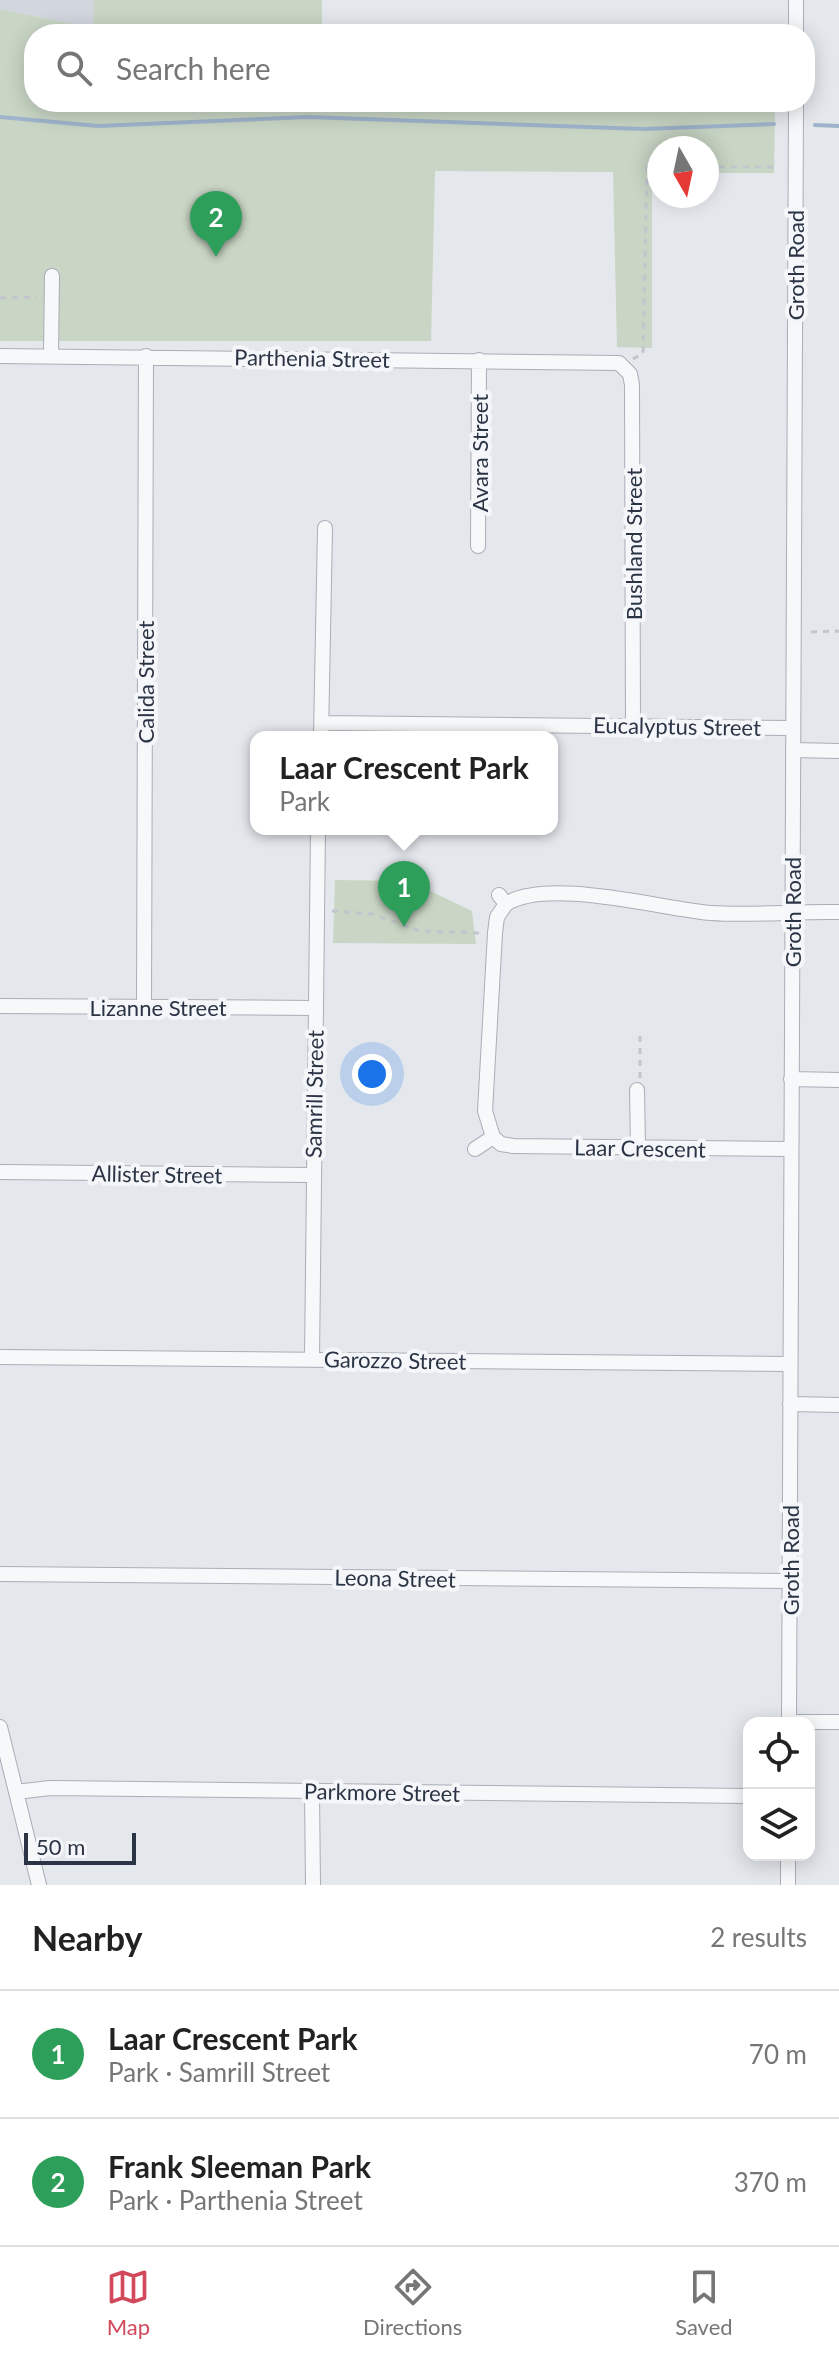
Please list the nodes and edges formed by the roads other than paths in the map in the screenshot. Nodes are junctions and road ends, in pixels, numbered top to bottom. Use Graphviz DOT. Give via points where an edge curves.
graph roads {
  1 [pos="796,0"];
  2 [pos="796,24"];
  3 [pos="796,112"];
  4 [pos="52,276"];
  5 [pos="51,355"];
  6 [pos="0,356"];
  7 [pos="146,356"];
  8 [pos="479,360"];
  9 [pos="623,365"];
  10 [pos="325,528"];
  11 [pos="478,546"];
  12 [pos="633,725"];
  13 [pos="793,728"];
  14 [pos="321,730"];
  15 [pos="793,750"];
  16 [pos="839,751"];
  17 [pos="318,835"];
  18 [pos="791,912"];
  19 [pos="839,912"];
  20 [pos="0,1006"];
  21 [pos="144,1007"];
  22 [pos="316,1008"];
  23 [pos="791,1079"];
  24 [pos="839,1080"];
  25 [pos="637,1090"];
  26 [pos="493,1137"];
  27 [pos="638,1148"];
  28 [pos="475,1149"];
  29 [pos="791,1149"];
  30 [pos="0,1172"];
  31 [pos="313,1175"];
  32 [pos="0,1357"];
  33 [pos="312,1359"];
  34 [pos="790,1364"];
  35 [pos="790,1404"];
  36 [pos="839,1405"];
  37 [pos="0,1574"];
  38 [pos="790,1581"];
  39 [pos="789,1717"];
  40 [pos="815,1722"];
  41 [pos="839,1722"];
  42 [pos="0,1727"];
  43 [pos="312,1791"];
  44 [pos="16,1792"];
  45 [pos="743,1796"];
  46 [pos="788,1861"];
  47 [pos="39,1885"];
  48 [pos="313,1885"];
  49 [pos="788,1885"];
  1 -- 2 [label="street"];
  3 -- 13 [label="street, Groth Road"];
  4 -- 5 [label="street"];
  5 -- 6 [label="street, Parthenia Street"];
  5 -- 7 [label="street, Parthenia Street"];
  7 -- 8 [label="street, Parthenia Street"];
  7 -- 21 [label="street, Calida Street"];
  8 -- 9 [label="street, Parthenia Street" via="609,360"];
  8 -- 11 [label="street, Avara Street"];
  9 -- 12 [label="street, Bushland Street" via="632,385"];
  10 -- 14 [label="street"];
  12 -- 13 [label="street, Eucalyptus Street"];
  12 -- 14 [label="street, Eucalyptus Street"];
  13 -- 15 [label="street, Groth Road"];
  15 -- 16 [label="street"];
  15 -- 18 [label="street, Groth Road"];
  17 -- 22 [label="street, Samrill Street"];
  18 -- 19 [label="street"];
  18 -- 23 [label="street, Groth Road"];
  18 -- 26 [label="street" via="715,913 600,896 502,899 495,933 485,1111"];
  20 -- 21 [label="street, Lizanne Street"];
  21 -- 22 [label="street, Lizanne Street"];
  22 -- 31 [label="street, Samrill Street"];
  23 -- 24 [label="street"];
  23 -- 29 [label="street, Groth Road"];
  25 -- 27 [label="street"];
  26 -- 27 [label="street, Laar Crescent" via="513,1146"];
  26 -- 28 [label="street"];
  27 -- 29 [label="street, Laar Crescent"];
  29 -- 34 [label="street, Groth Road"];
  30 -- 31 [label="street, Allister Street"];
  31 -- 33 [label="street, Samrill Street"];
  32 -- 33 [label="street, Garozzo Street"];
  33 -- 34 [label="street, Garozzo Street"];
  34 -- 35 [label="street, Groth Road"];
  35 -- 36 [label="street"];
  35 -- 38 [label="street, Groth Road"];
  37 -- 38 [label="street, Leona Street"];
  38 -- 39 [label="street, Groth Road"];
  40 -- 41 [label="street"];
  42 -- 44 [label="street"];
  43 -- 44 [label="street, Parkmore Street"];
  43 -- 45 [label="street, Parkmore Street"];
  43 -- 48 [label="street"];
  44 -- 47 [label="street"];
  46 -- 49 [label="street"];
}
